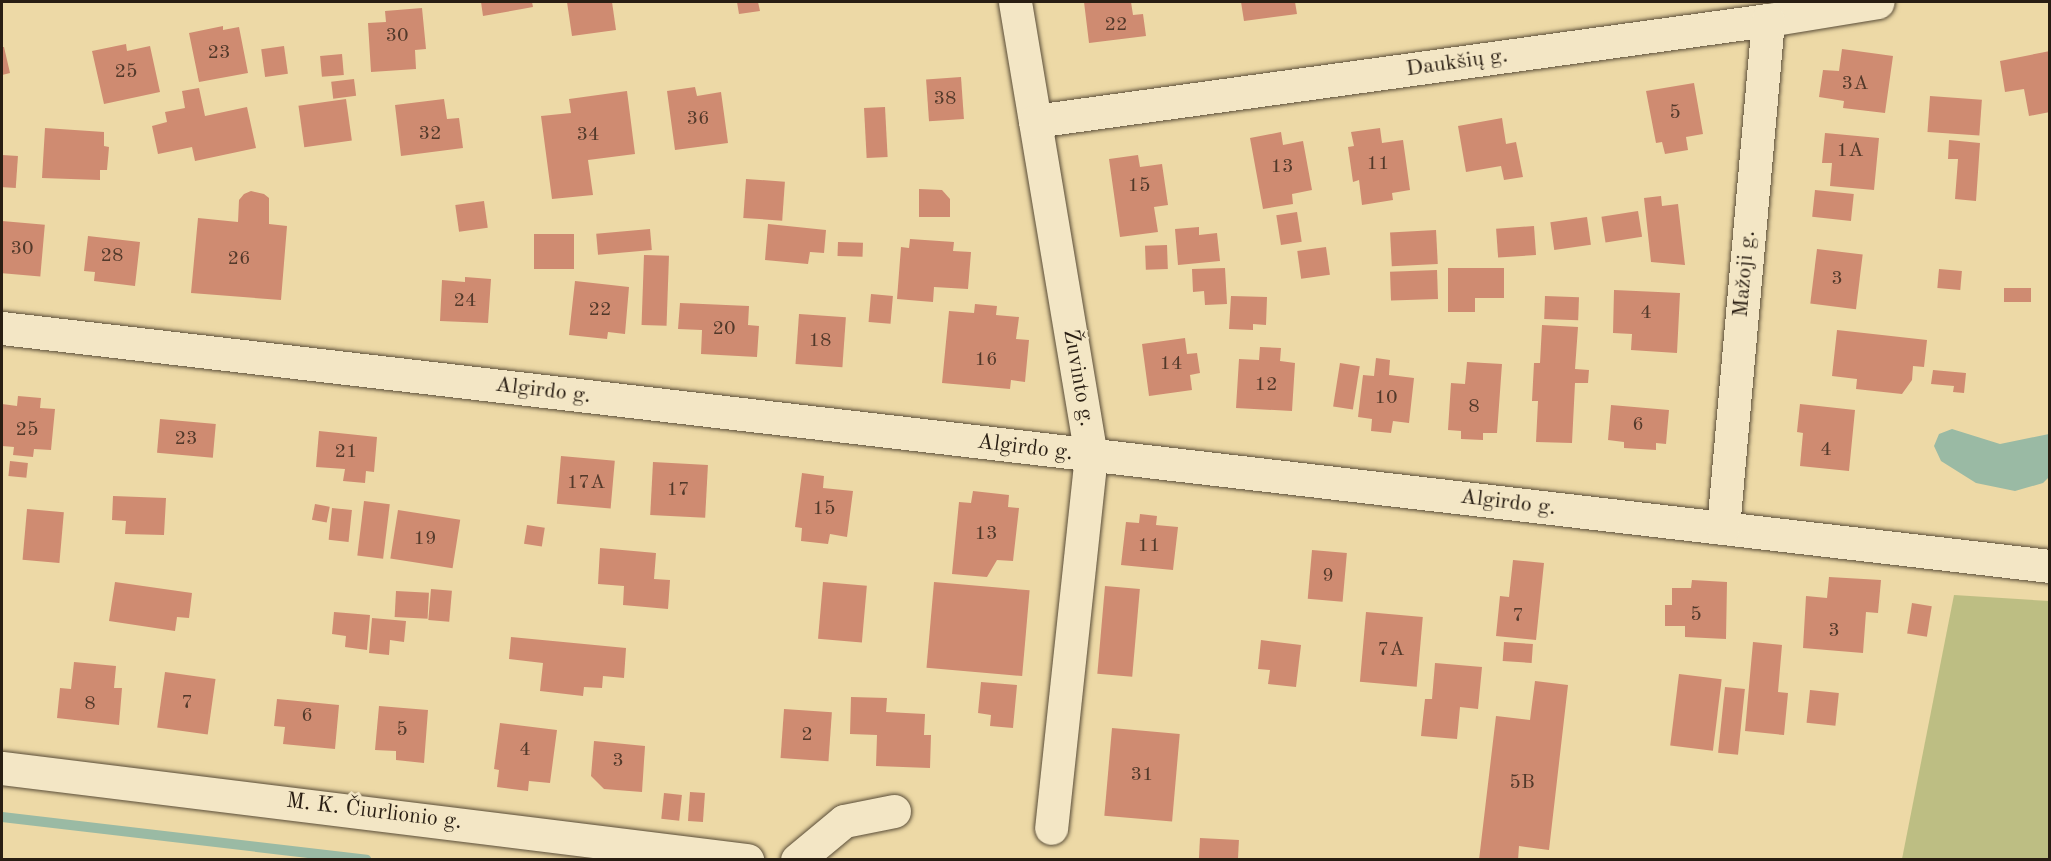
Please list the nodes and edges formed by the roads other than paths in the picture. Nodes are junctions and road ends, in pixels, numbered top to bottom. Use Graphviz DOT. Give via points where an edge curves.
graph roads {
  1 [pos="1015,2"];
  2 [pos="1878,2"];
  3 [pos="1768,20"];
  4 [pos="1035,121"];
  5 [pos="2,328"];
  6 [pos="1091,455"];
  7 [pos="1723,528"];
  8 [pos="2049,566"];
  9 [pos="2,768"];
  10 [pos="894,811"];
  11 [pos="1051,828"];
  12 [pos="747,860"];
  13 [pos="797,860"];
  1 -- 4 [label="street, Žuvinto g."];
  2 -- 3 [label="street, Daukšių g."];
  3 -- 4 [label="street, Daukšių g."];
  3 -- 7 [label="street, Mažoji g."];
  4 -- 6 [label="street, Žuvinto g."];
  5 -- 6 [label="street, Algirdo g."];
  6 -- 7 [label="street, Algirdo g."];
  6 -- 11 [label="street, Žuvinto g."];
  7 -- 8 [label="street, Algirdo g."];
  9 -- 12 [label="street, M. K. Čiurlionio g."];
  10 -- 13 [label="street" via="844,821"];
}
